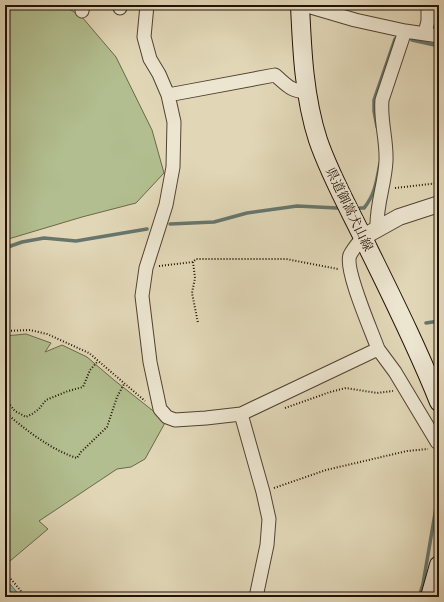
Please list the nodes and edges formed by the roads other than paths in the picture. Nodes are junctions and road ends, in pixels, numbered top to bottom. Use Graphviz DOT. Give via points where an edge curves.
graph roads {
  1 [pos="147,5"];
  2 [pos="300,5"];
  3 [pos="304,5"];
  4 [pos="428,5"];
  5 [pos="405,31"];
  6 [pos="426,33"];
  7 [pos="439,36"];
  8 [pos="307,92"];
  9 [pos="168,95"];
  10 [pos="439,204"];
  11 [pos="370,233"];
  12 [pos="378,349"];
  13 [pos="439,402"];
  14 [pos="241,414"];
  15 [pos="436,446"];
  16 [pos="439,565"];
  17 [pos="256,597"];
  18 [pos="430,597"];
  1 -- 9 [label="street" via="144,37 150,59"];
  2 -- 8 [label="main road, 県道御嵩犬山線"];
  3 -- 5 [label="street"];
  4 -- 6 [label="street"];
  5 -- 6 [label="street"];
  5 -- 11 [label="street" via="382,100 381,111 387,146 386,163"];
  6 -- 7 [label="street"];
  8 -- 9 [label="street" via="297,92 274,75"];
  8 -- 11 [label="main road, 県道御嵩犬山線" via="318,139 330,171"];
  9 -- 14 [label="street" via="174,122 174,167 166,205 146,268 142,296 150,362 160,409 167,417 176,420"];
  10 -- 11 [label="street" via="399,217"];
  11 -- 12 [label="street" via="350,255 350,272"];
  11 -- 13 [label="main road, 県道御嵩犬山線"];
  12 -- 14 [label="street"];
  12 -- 15 [label="street" via="437,442"];
  14 -- 17 [label="street" via="269,519 267,545"];
  16 -- 18 [label="main road"];
}
